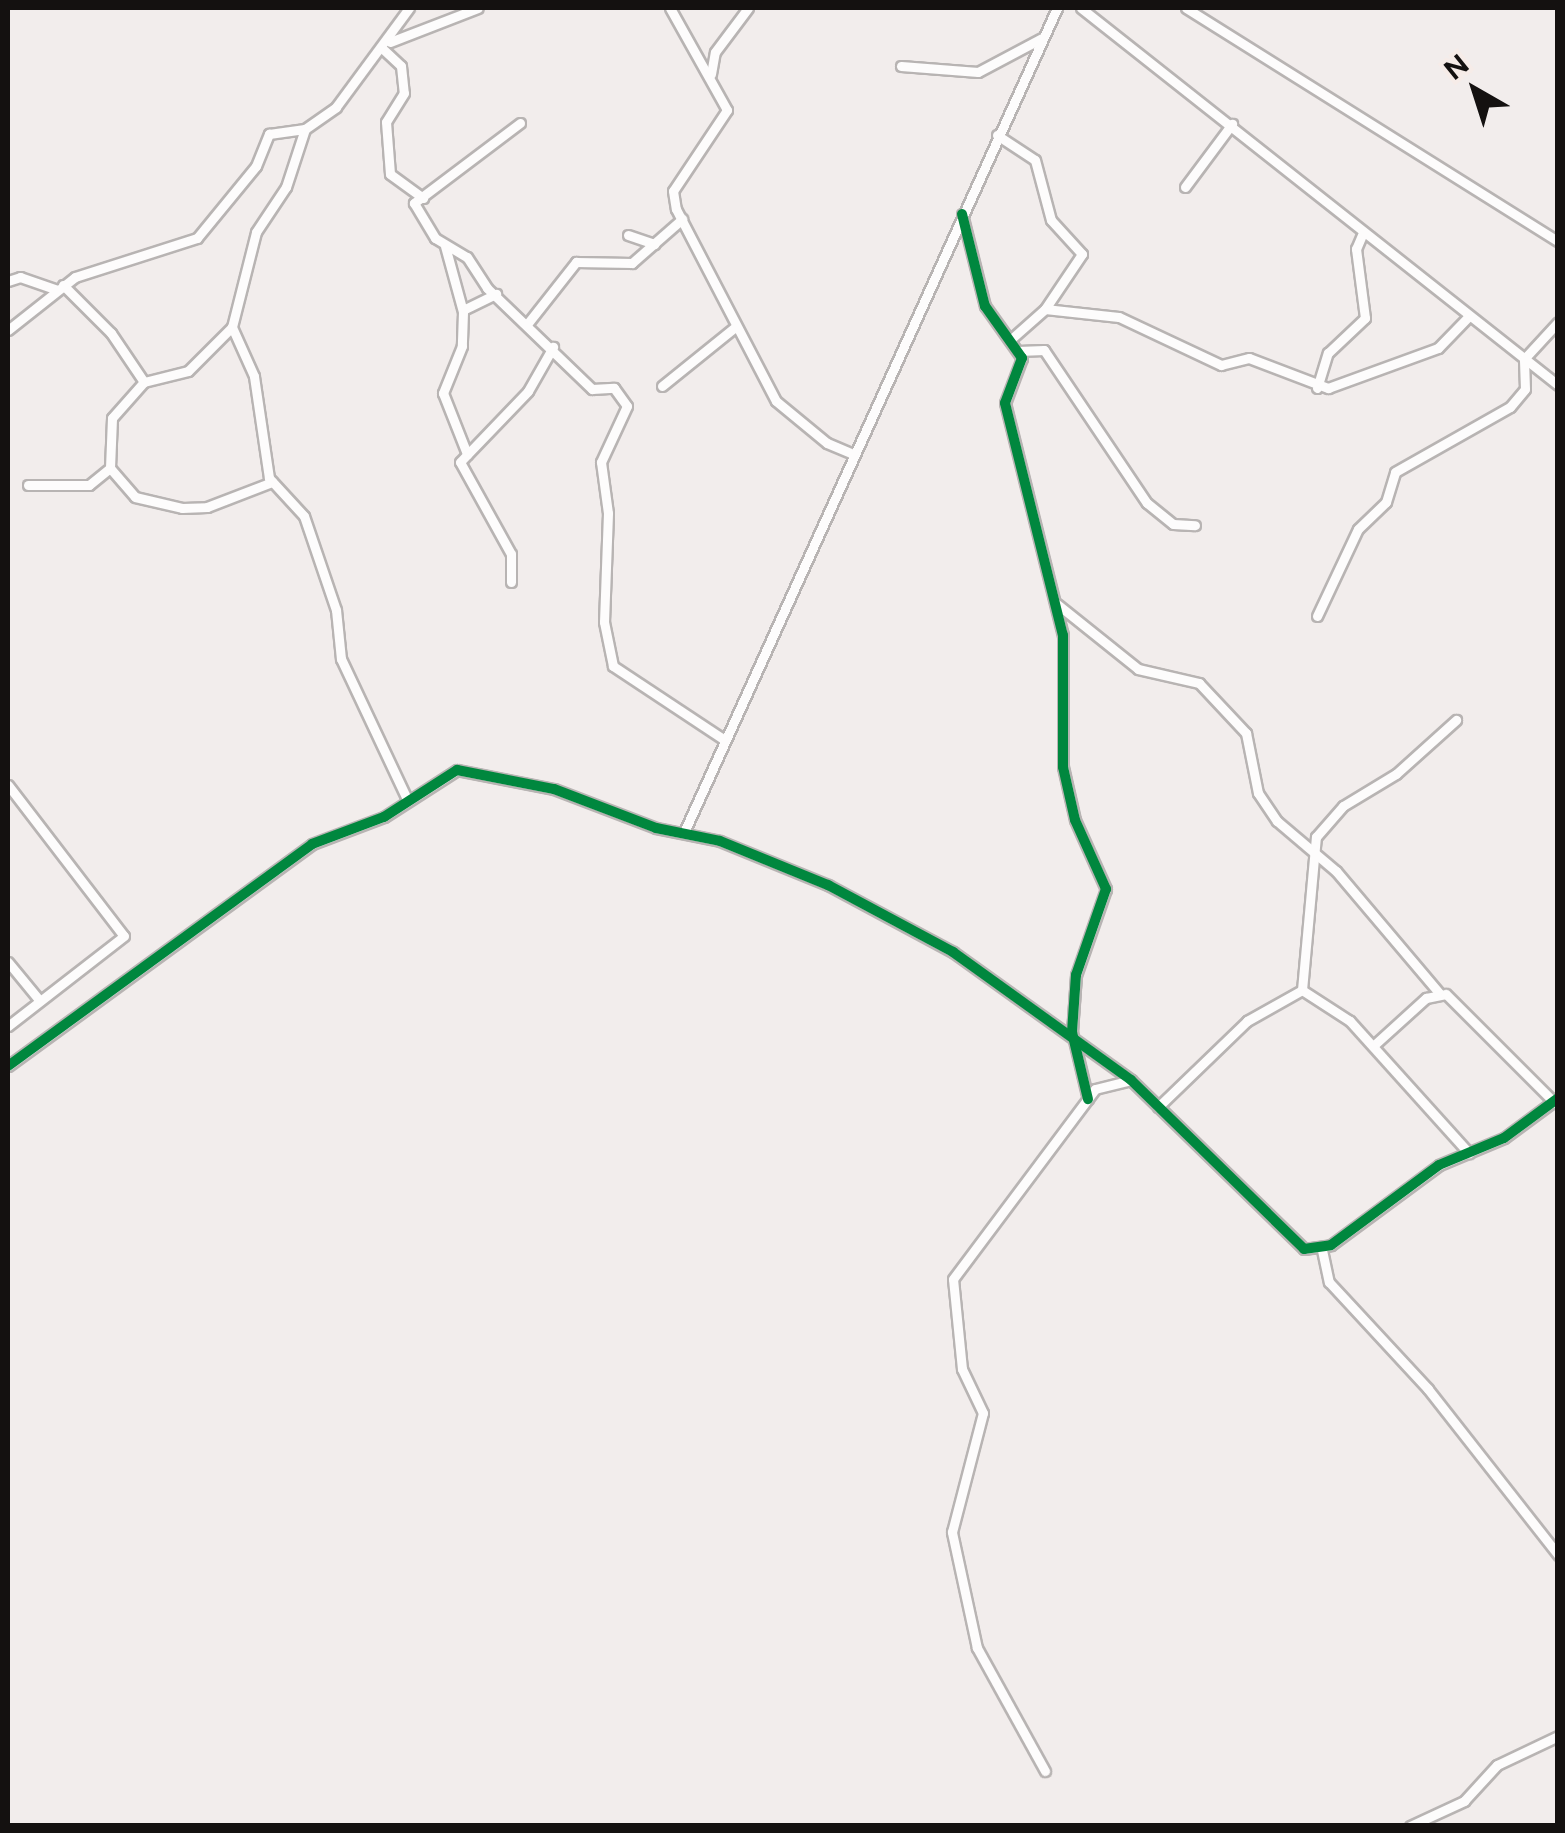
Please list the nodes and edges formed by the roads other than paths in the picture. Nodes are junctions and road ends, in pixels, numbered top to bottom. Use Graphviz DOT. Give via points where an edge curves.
graph roads {
  1 [pos="410,8"];
  2 [pos="478,8"];
  3 [pos="670,8"];
  4 [pos="748,8"];
  5 [pos="1058,8"];
  6 [pos="1081,8"];
  7 [pos="1186,8"];
  8 [pos="1042,38"];
  9 [pos="387,46"];
  10 [pos="901,66"];
  11 [pos="711,74"];
  12 [pos="520,122"];
  13 [pos="1232,124"];
  14 [pos="305,129"];
  15 [pos="997,135"];
  16 [pos="1185,187"];
  17 [pos="422,198"];
  18 [pos="962,214"];
  19 [pos="682,219"];
  20 [pos="628,235"];
  21 [pos="1362,235"];
  22 [pos="1558,241"];
  23 [pos="654,244"];
  24 [pos="445,246"];
  25 [pos="8,282"];
  26 [pos="60,288"];
  27 [pos="496,294"];
  28 [pos="1045,309"];
  29 [pos="463,310"];
  30 [pos="1465,322"];
  31 [pos="1558,322"];
  32 [pos="528,323"];
  33 [pos="232,327"];
  34 [pos="734,327"];
  35 [pos="8,330"];
  36 [pos="1010,340"];
  37 [pos="554,348"];
  38 [pos="1018,350"];
  39 [pos="1524,359"];
  40 [pos="144,382"];
  41 [pos="1558,385"];
  42 [pos="662,386"];
  43 [pos="1317,388"];
  44 [pos="467,454"];
  45 [pos="854,455"];
  46 [pos="110,468"];
  47 [pos="272,482"];
  48 [pos="28,485"];
  49 [pos="1195,526"];
  50 [pos="511,582"];
  51 [pos="1057,604"];
  52 [pos="1317,616"];
  53 [pos="1456,720"];
  54 [pos="725,740"];
  55 [pos="8,786"];
  56 [pos="407,799"];
  57 [pos="685,830"];
  58 [pos="1314,853"];
  59 [pos="8,962"];
  60 [pos="1302,990"];
  61 [pos="1439,993"];
  62 [pos="40,1001"];
  63 [pos="8,1026"];
  64 [pos="1072,1032"];
  65 [pos="1373,1046"];
  66 [pos="8,1066"];
  67 [pos="1131,1080"];
  68 [pos="1088,1099"];
  69 [pos="1556,1101"];
  70 [pos="1158,1106"];
  71 [pos="1470,1153"];
  72 [pos="1322,1250"];
  73 [pos="1558,1554"];
  74 [pos="1558,1736"];
  75 [pos="1045,1771"];
  76 [pos="1410,1826"];
  1 -- 9 [label="street"];
  2 -- 9 [label="street"];
  3 -- 11 [label="street"];
  4 -- 11 [label="street" via="715,52"];
  5 -- 8 [label="street"];
  6 -- 13 [label="street"];
  7 -- 22 [label="street"];
  8 -- 10 [label="street" via="978,72"];
  8 -- 15 [label="street"];
  9 -- 14 [label="street" via="336,107"];
  9 -- 17 [label="street" via="400,66 404,93 386,122 390,174"];
  11 -- 19 [label="street" via="726,110 674,191"];
  12 -- 17 [label="street"];
  13 -- 16 [label="street"];
  13 -- 21 [label="street"];
  14 -- 26 [label="street" via="269,134 256,166 197,238"];
  14 -- 33 [label="street" via="286,187 251,246"];
  15 -- 18 [label="street"];
  15 -- 28 [label="street" via="1034,159 1051,220 1082,254"];
  17 -- 24 [label="street" via="414,204"];
  18 -- 36 [label="street" via="985,306"];
  18 -- 45 [label="street" via="920,324"];
  19 -- 23 [label="street"];
  19 -- 34 [label="street"];
  20 -- 23 [label="street"];
  21 -- 30 [label="street" via="1397,250"];
  21 -- 43 [label="street" via="1356,249 1365,318 1328,353"];
  23 -- 32 [label="street" via="632,263 576,262"];
  24 -- 27 [label="street" via="466,257"];
  24 -- 29 [label="street"];
  25 -- 26 [label="street" via="20,277"];
  26 -- 35 [label="street"];
  26 -- 40 [label="street" via="112,333"];
  27 -- 29 [label="street"];
  27 -- 32 [label="street"];
  28 -- 36 [label="street"];
  28 -- 43 [label="street" via="1120,317 1220,366 1249,358"];
  29 -- 44 [label="street" via="462,346 444,393"];
  30 -- 39 [label="street"];
  30 -- 43 [label="street" via="1438,348 1372,376"];
  31 -- 39 [label="street"];
  32 -- 37 [label="street"];
  33 -- 40 [label="street" via="188,370"];
  33 -- 47 [label="street" via="254,376"];
  34 -- 42 [label="street"];
  34 -- 45 [label="street" via="776,400 827,443"];
  36 -- 38 [label="street"];
  37 -- 44 [label="street" via="528,391"];
  37 -- 54 [label="street" via="592,389 614,388 627,406 601,462 608,512 604,622 613,666"];
  38 -- 49 [label="street" via="1044,350 1146,503 1173,524"];
  38 -- 51 [label="street" via="1005,403"];
  39 -- 41 [label="street"];
  39 -- 52 [label="street" via="1525,389 1510,407 1395,472 1386,502 1358,529"];
  40 -- 46 [label="street" via="112,418"];
  44 -- 50 [label="street" via="460,469 511,554"];
  45 -- 54 [label="street"];
  46 -- 47 [label="street" via="135,497 182,508 207,507"];
  46 -- 48 [label="street" via="83,486"];
  47 -- 56 [label="street" via="304,516 336,610 341,659"];
  51 -- 58 [label="street" via="1138,669 1199,682 1246,732 1260,799 1292,840"];
  51 -- 64 [label="street" via="1068,703 1063,766 1074,820 1106,889 1085,933"];
  53 -- 58 [label="street" via="1396,774 1342,806 1316,837"];
  54 -- 57 [label="street"];
  55 -- 62 [label="street" via="124,928 118,943"];
  56 -- 57 [label="street" via="430,781 465,770"];
  56 -- 66 [label="street" via="384,817 312,844"];
  57 -- 64 [label="street" via="863,902 991,974"];
  58 -- 60 [label="street"];
  58 -- 61 [label="street"];
  59 -- 62 [label="street"];
  60 -- 65 [label="street"];
  60 -- 70 [label="street" via="1247,1021"];
  61 -- 65 [label="street"];
  61 -- 69 [label="street"];
  62 -- 63 [label="street"];
  64 -- 67 [label="street"];
  64 -- 68 [label="street"];
  65 -- 71 [label="street"];
  67 -- 68 [label="street" via="1100,1085"];
  67 -- 70 [label="street"];
  68 -- 75 [label="street" via="952,1279 962,1369 983,1414 956,1496 952,1532 977,1648"];
  69 -- 71 [label="street"];
  70 -- 72 [label="street" via="1291,1241"];
  71 -- 72 [label="street" via="1439,1165"];
  72 -- 73 [label="street" via="1330,1282 1428,1388"];
  74 -- 76 [label="street" via="1497,1765 1464,1801"];
}
